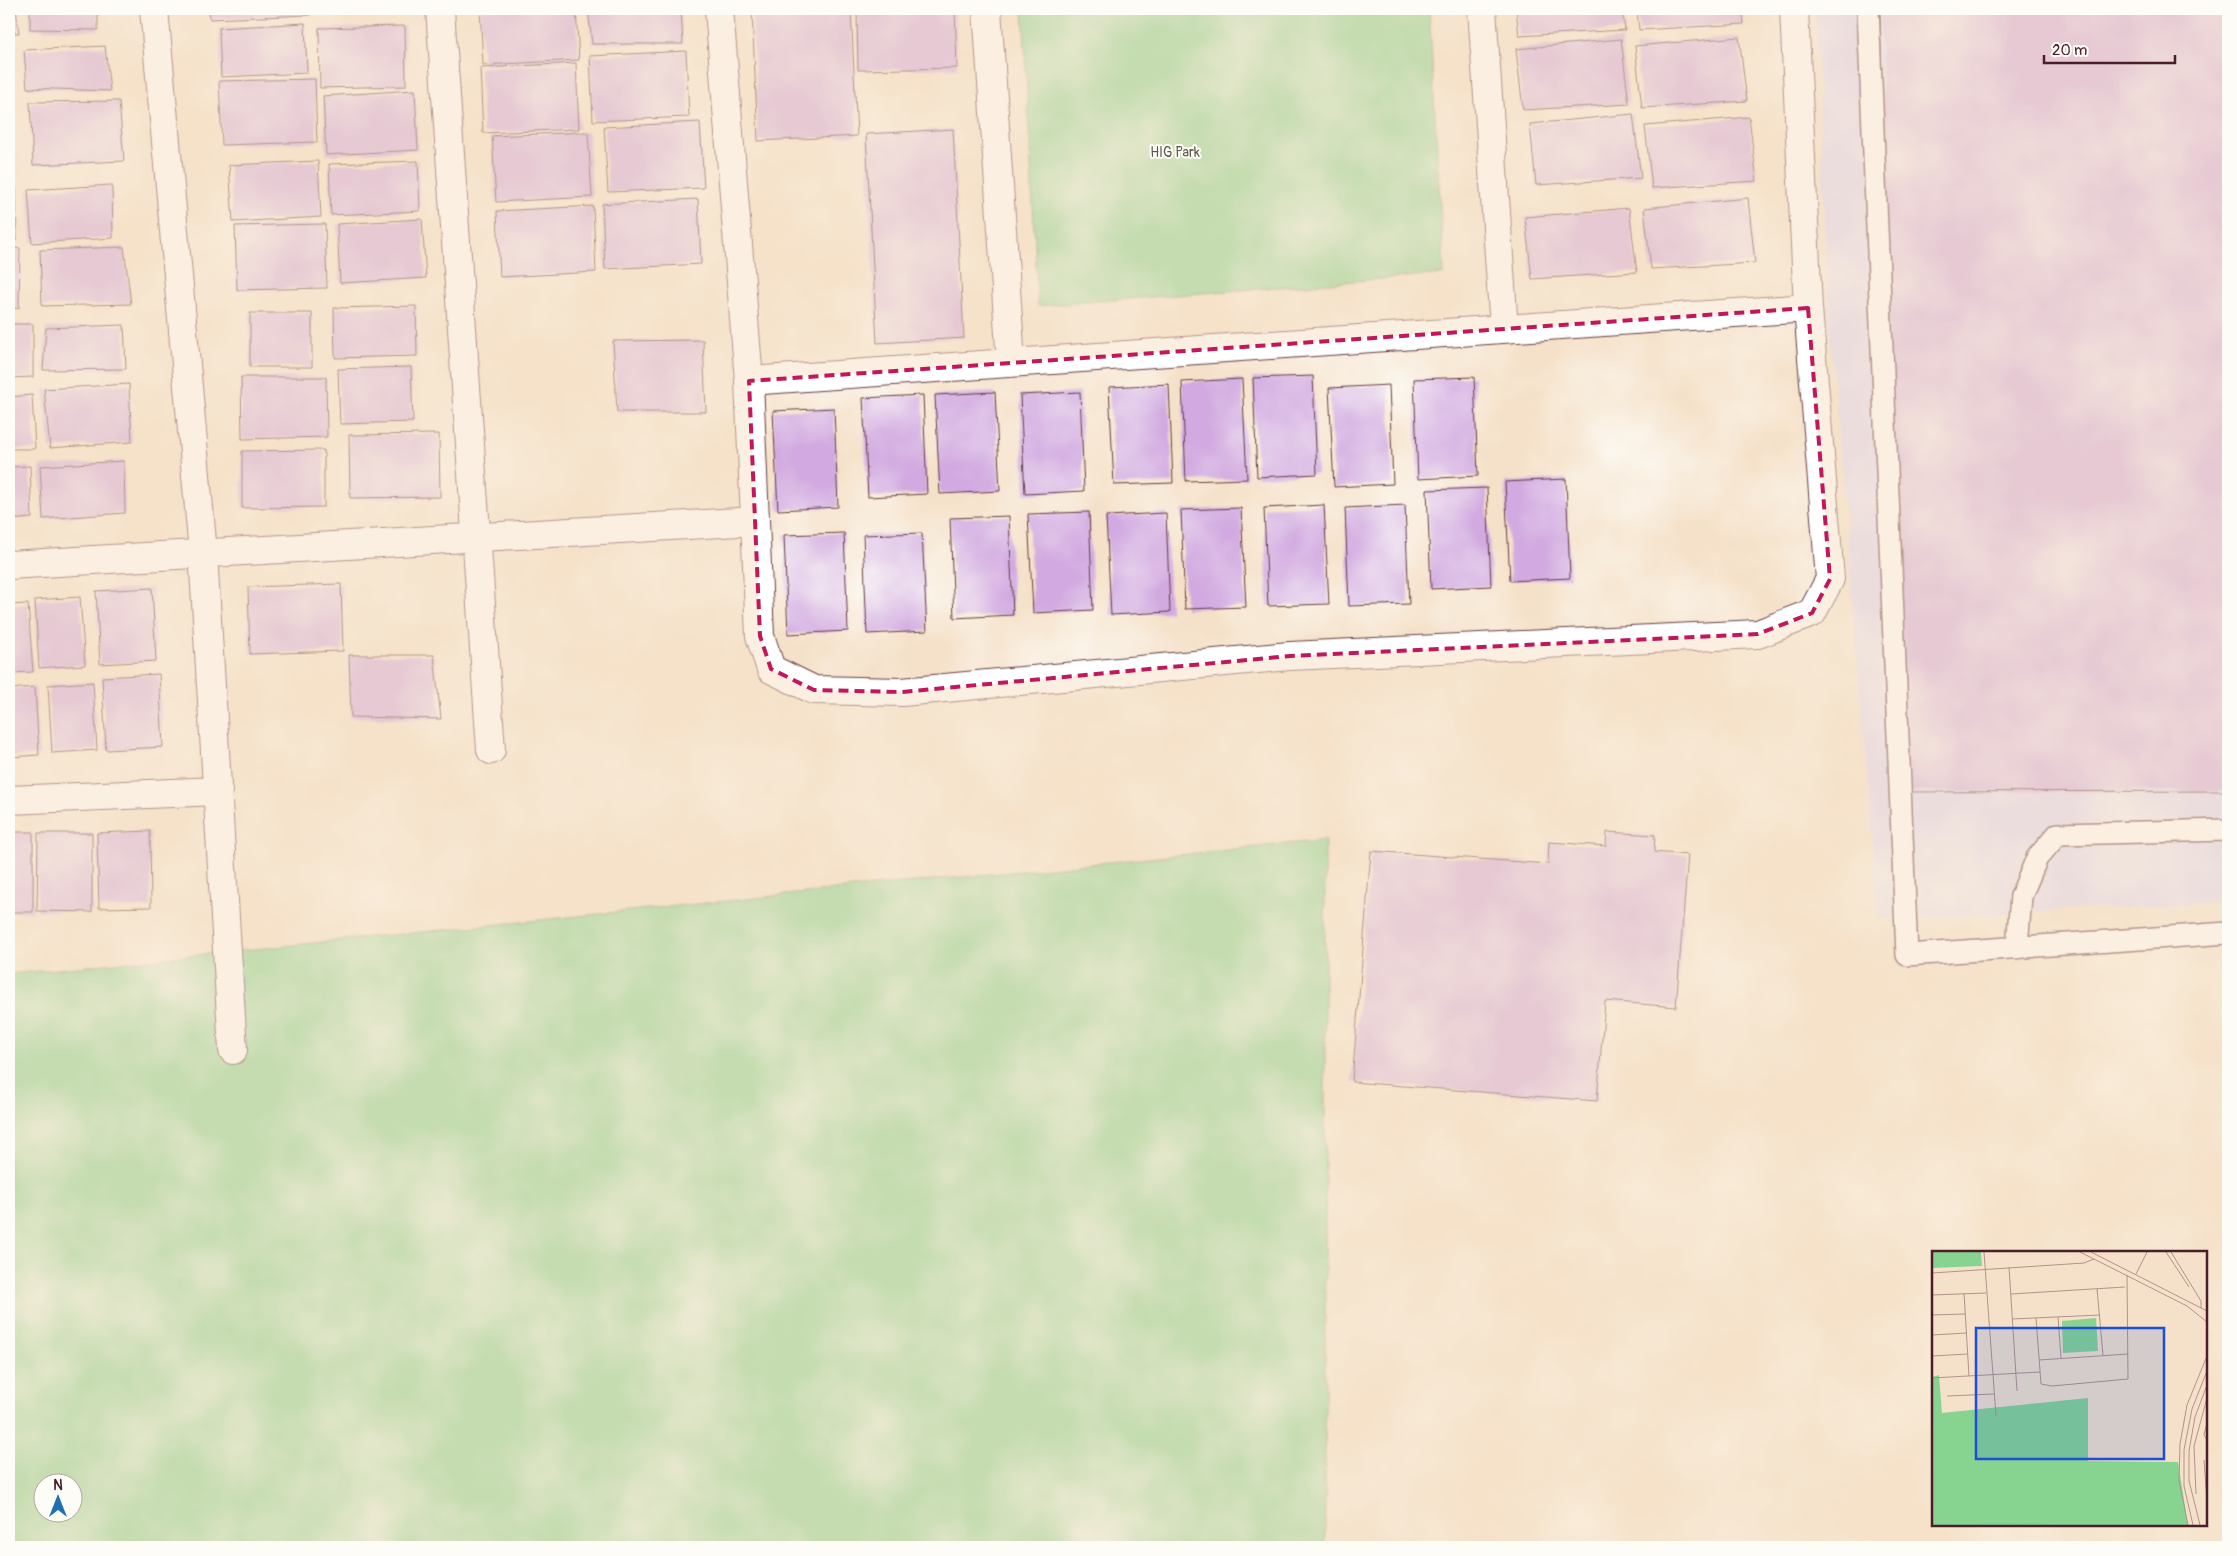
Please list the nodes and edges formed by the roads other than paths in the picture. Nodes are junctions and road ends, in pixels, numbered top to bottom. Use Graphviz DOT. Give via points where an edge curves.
graph roads {
  1 [pos="154,9"];
  2 [pos="440,9"];
  3 [pos="719,9"];
  4 [pos="987,9"];
  5 [pos="1482,9"];
  6 [pos="1794,9"];
  7 [pos="1868,9"];
  8 [pos="1808,308"];
  9 [pos="1504,330"];
  10 [pos="1011,364"];
  11 [pos="750,381"];
  12 [pos="755,521"];
  13 [pos="477,536"];
  14 [pos="204,553"];
  15 [pos="9,565"];
  16 [pos="491,750"];
  17 [pos="218,791"];
  18 [pos="9,800"];
  19 [pos="2228,830"];
  20 [pos="2228,933"];
  21 [pos="2017,948"];
  22 [pos="233,1050"];
  1 -- 14 [label="street"];
  2 -- 13 [label="street"];
  3 -- 11 [label="street"];
  4 -- 10 [label="street"];
  5 -- 9 [label="street"];
  6 -- 8 [label="street"];
  7 -- 21 [label="lane" via="1907,955"];
  8 -- 9 [label="street"];
  8 -- 12 [label="street" via="1830,579 1812,612 1758,634 1290,656 902,692 814,690 771,669 760,636"];
  9 -- 10 [label="street"];
  10 -- 11 [label="street"];
  11 -- 12 [label="street"];
  12 -- 13 [label="street"];
  13 -- 14 [label="street"];
  13 -- 16 [label="street"];
  14 -- 15 [label="street"];
  14 -- 17 [label="street"];
  17 -- 18 [label="street"];
  17 -- 22 [label="street"];
  19 -- 21 [label="lane" via="2058,834 2038,858 2021,896"];
  20 -- 21 [label="lane"];
}
